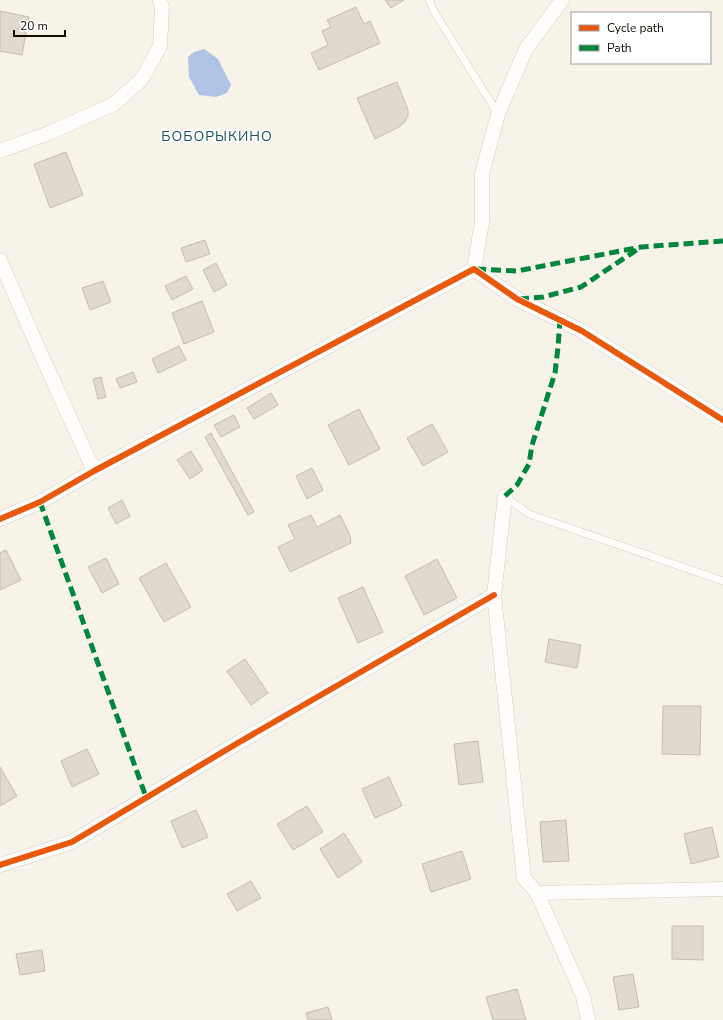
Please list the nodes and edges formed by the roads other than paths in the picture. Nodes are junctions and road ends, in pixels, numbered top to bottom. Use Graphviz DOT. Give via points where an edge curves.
graph roads {
  1 [pos="160,0"];
  2 [pos="429,0"];
  3 [pos="562,0"];
  4 [pos="498,114"];
  5 [pos="0,151"];
  6 [pos="0,260"];
  7 [pos="474,269"];
  8 [pos="723,420"];
  9 [pos="94,471"];
  10 [pos="505,496"];
  11 [pos="0,519"];
  12 [pos="723,581"];
  13 [pos="494,595"];
  14 [pos="0,866"];
  15 [pos="723,889"];
  16 [pos="537,893"];
  17 [pos="588,1020"];
  1 -- 5 [label="street" via="160,46 142,79 114,104 49,133"];
  2 -- 4 [label="lane"];
  3 -- 4 [label="street" via="526,49"];
  4 -- 7 [label="street" via="482,174 482,222"];
  6 -- 9 [label="street"];
  7 -- 8 [label="street" via="517,299 582,331"];
  7 -- 9 [label="street"];
  9 -- 11 [label="street" via="40,502"];
  10 -- 12 [label="lane" via="529,514"];
  10 -- 13 [label="street"];
  13 -- 14 [label="street" via="72,842"];
  13 -- 16 [label="street" via="524,878"];
  15 -- 16 [label="street"];
  16 -- 17 [label="street" via="584,996"];
}
